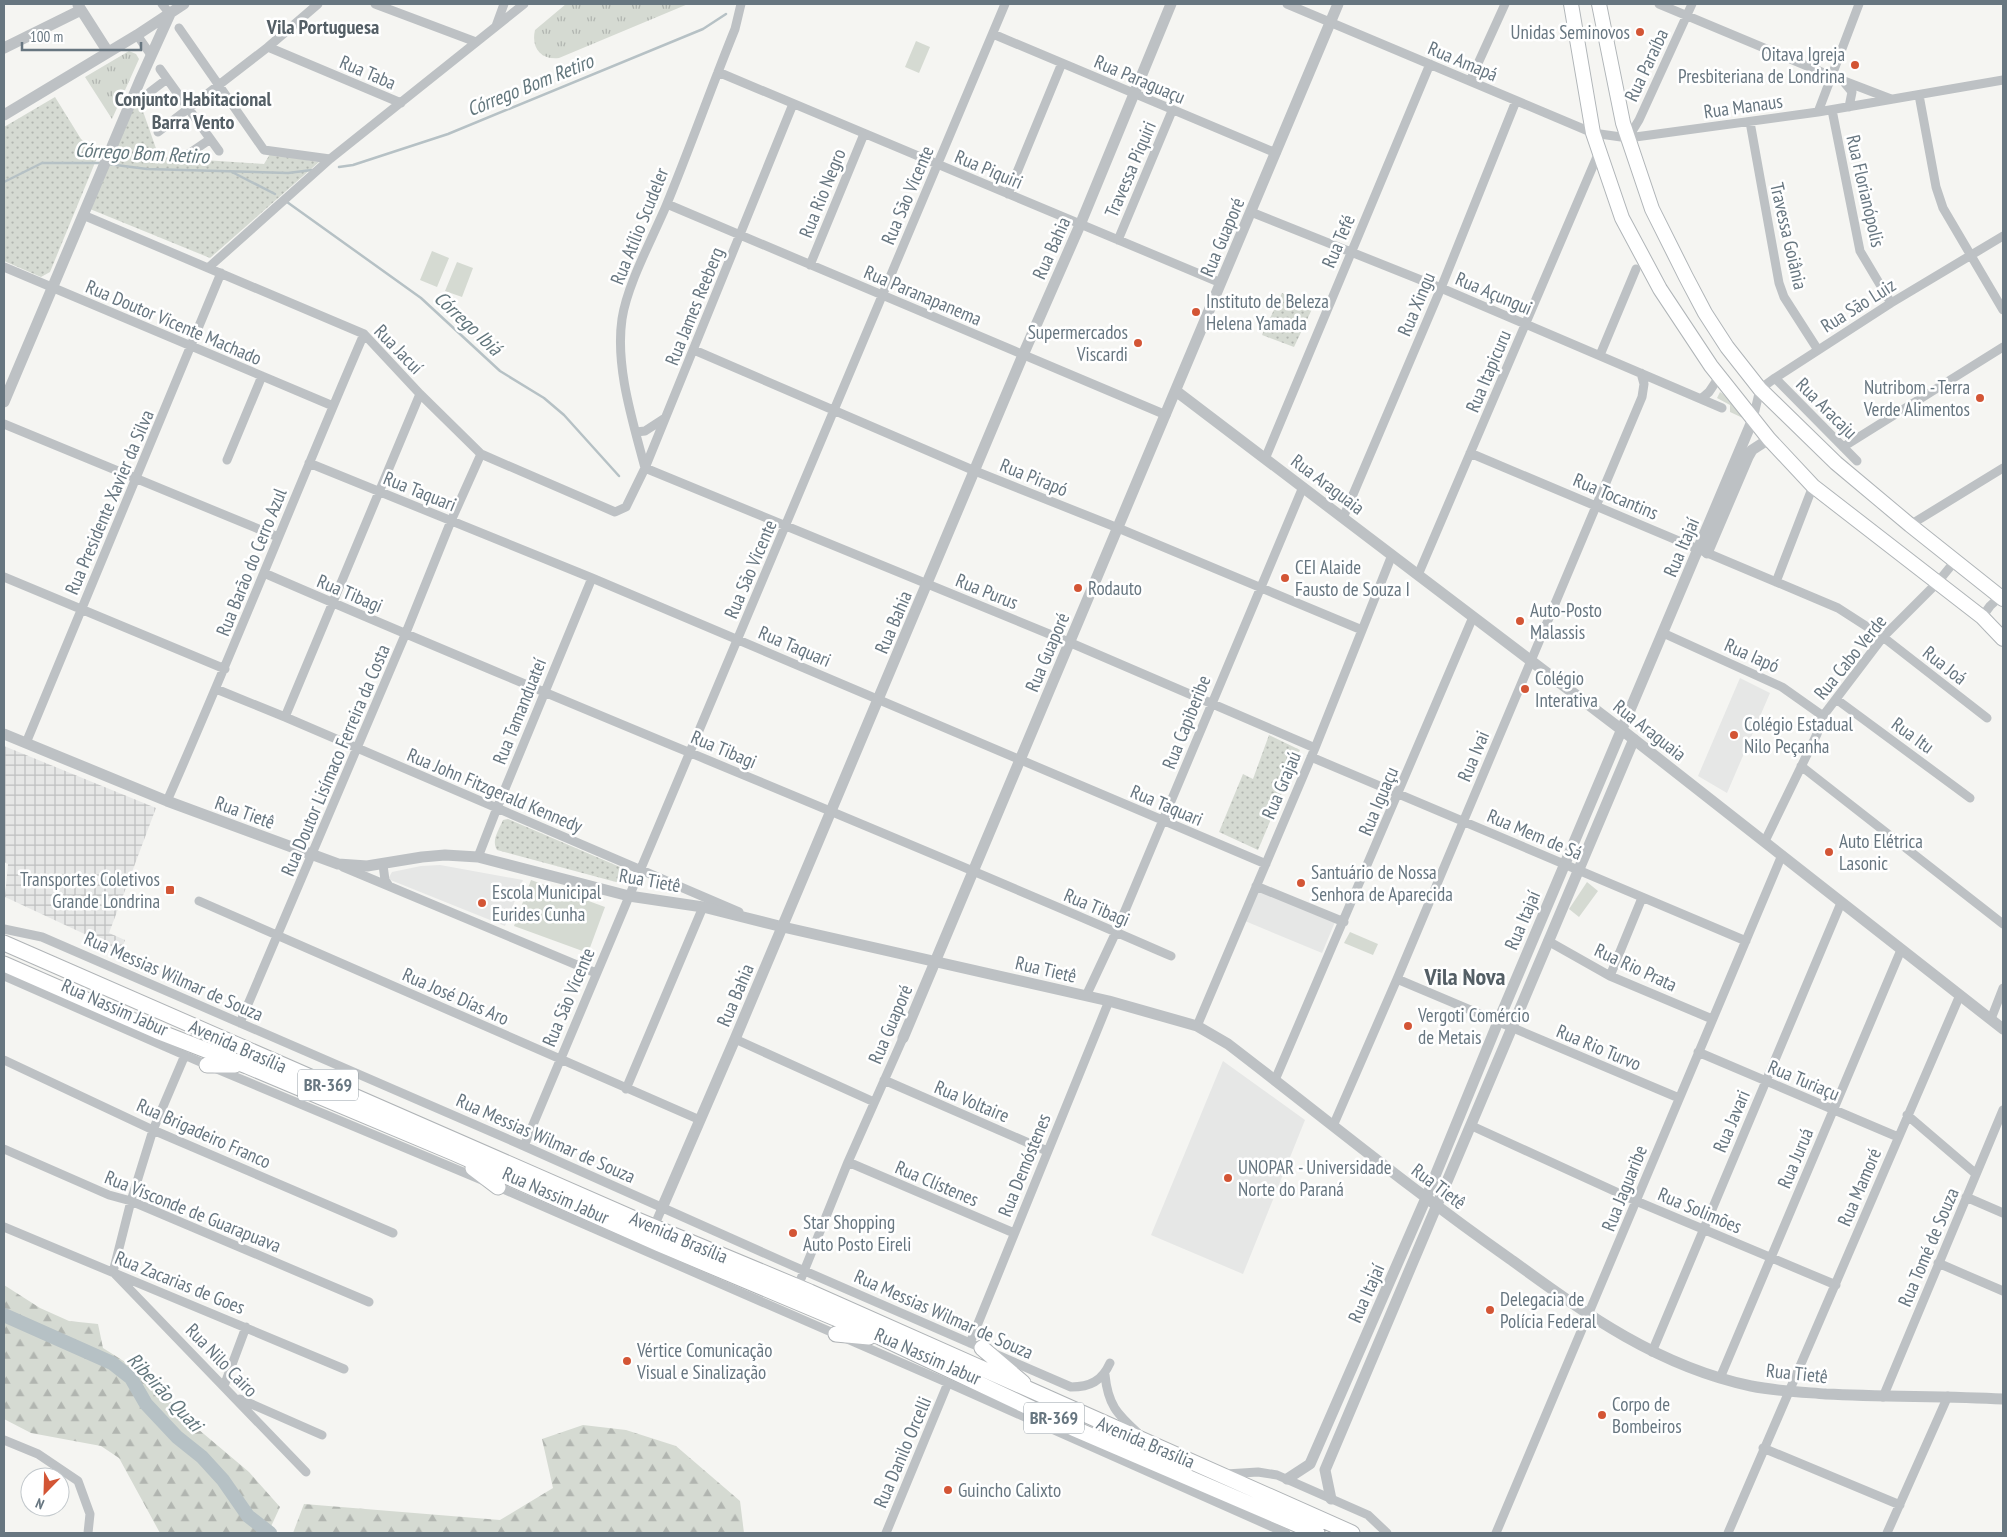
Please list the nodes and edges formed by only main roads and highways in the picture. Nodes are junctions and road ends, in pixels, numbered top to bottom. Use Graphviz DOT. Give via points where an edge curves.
graph roads {
  1 [pos="1571,4"];
  2 [pos="1599,4"];
  3 [pos="2002,596"];
  4 [pos="2003,638"];
  5 [pos="4,943"];
  6 [pos="4,964"];
  7 [pos="207,1065"];
  8 [pos="247,1066"];
  9 [pos="454,1153"];
  10 [pos="498,1187"];
  11 [pos="648,1239"];
  12 [pos="792,1300"];
  13 [pos="836,1334"];
  14 [pos="880,1337"];
  15 [pos="976,1346"];
  16 [pos="1040,1396"];
  17 [pos="1073,1428"];
  18 [pos="1129,1464"];
  19 [pos="1317,1533"];
  20 [pos="1352,1533"];
  1 -- 4 [label="main road" via="1599,152 1622,218 1680,320 1719,377 1769,439 1813,486 1982,617"];
  2 -- 3 [label="main road" via="1623,123 1652,209 1705,313 1727,347 1760,389 1836,463"];
  5 -- 11 [label="highway, Avenida Brasília / BR-369"];
  6 -- 8 [label="highway, Avenida Brasília / BR-369" via="156,1031"];
  7 -- 8 [label="highway"];
  8 -- 9 [label="highway, Avenida Brasília / BR-369"];
  9 -- 10 [label="highway"];
  9 -- 11 [label="highway, Avenida Brasília / BR-369"];
  11 -- 12 [label="highway, Avenida Brasília / BR-369"];
  12 -- 14 [label="highway, Avenida Brasília / BR-369"];
  12 -- 16 [label="highway, Avenida Brasília / BR-369"];
  13 -- 14 [label="highway"];
  14 -- 17 [label="highway, Avenida Brasília / BR-369"];
  15 -- 16 [label="highway"];
  16 -- 20 [label="highway, Avenida Brasília / BR-369"];
  17 -- 18 [label="highway"];
  17 -- 19 [label="highway, Avenida Brasília / BR-369"];
}
